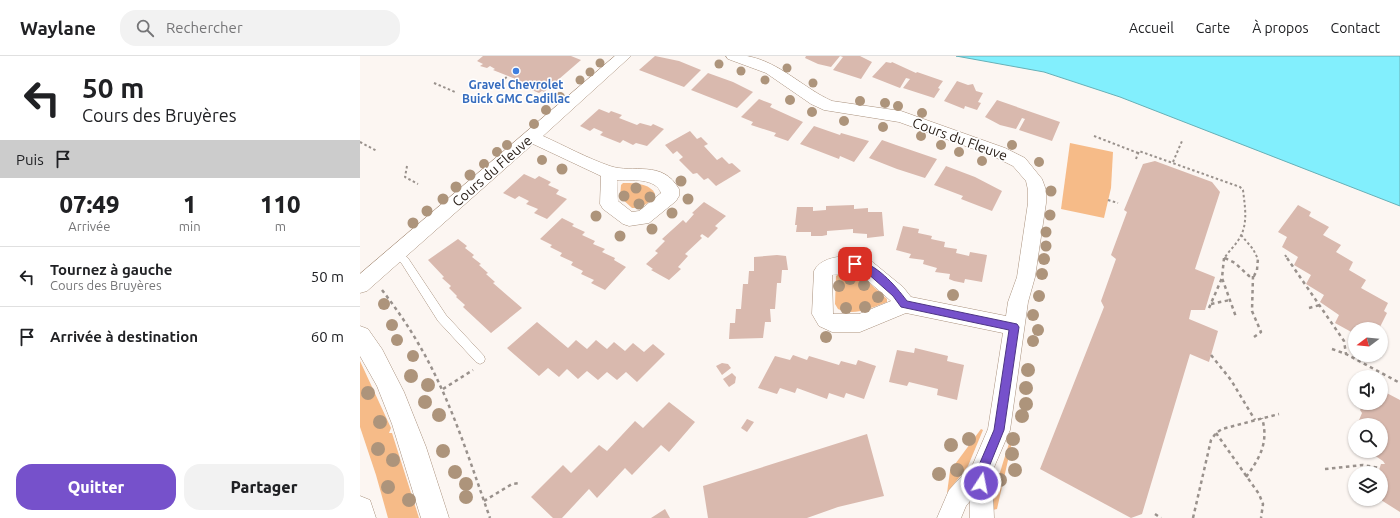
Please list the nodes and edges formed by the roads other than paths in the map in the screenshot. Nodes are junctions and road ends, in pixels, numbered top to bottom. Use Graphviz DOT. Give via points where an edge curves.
graph roads {
  1 [pos="624,56"];
  2 [pos="734,56"];
  3 [pos="531,137"];
  4 [pos="609,173"];
  5 [pos="397,253"];
  6 [pos="360,285"];
  7 [pos="905,304"];
  8 [pos="1014,327"];
  9 [pos="360,336"];
  10 [pos="480,359"];
  11 [pos="981,472"];
  12 [pos="360,510"];
  13 [pos="362,518"];
  14 [pos="435,518"];
  15 [pos="949,518"];
  16 [pos="982,518"];
  1 -- 3 [label="street, Cours du Fleuve"];
  2 -- 8 [label="street, Cours du Fleuve" via="775,72 829,106 905,119 999,152 1024,166 1036,184 1037,203 1026,277"];
  3 -- 4 [label="street"];
  3 -- 5 [label="street, Cours du Fleuve"];
  5 -- 6 [label="street, Cours du Fleuve"];
  5 -- 10 [label="lane" via="405,261 442,318"];
  7 -- 8 [label="street"];
  8 -- 11 [label="street, Cours du Fleuve" via="999,430"];
  9 -- 14 [label="street" via="395,400"];
  11 -- 15 [label="street, Cours du Fleuve" via="957,498"];
  11 -- 16 [label="street, Cours du Fleuve"];
  12 -- 13 [label="street"];
}
